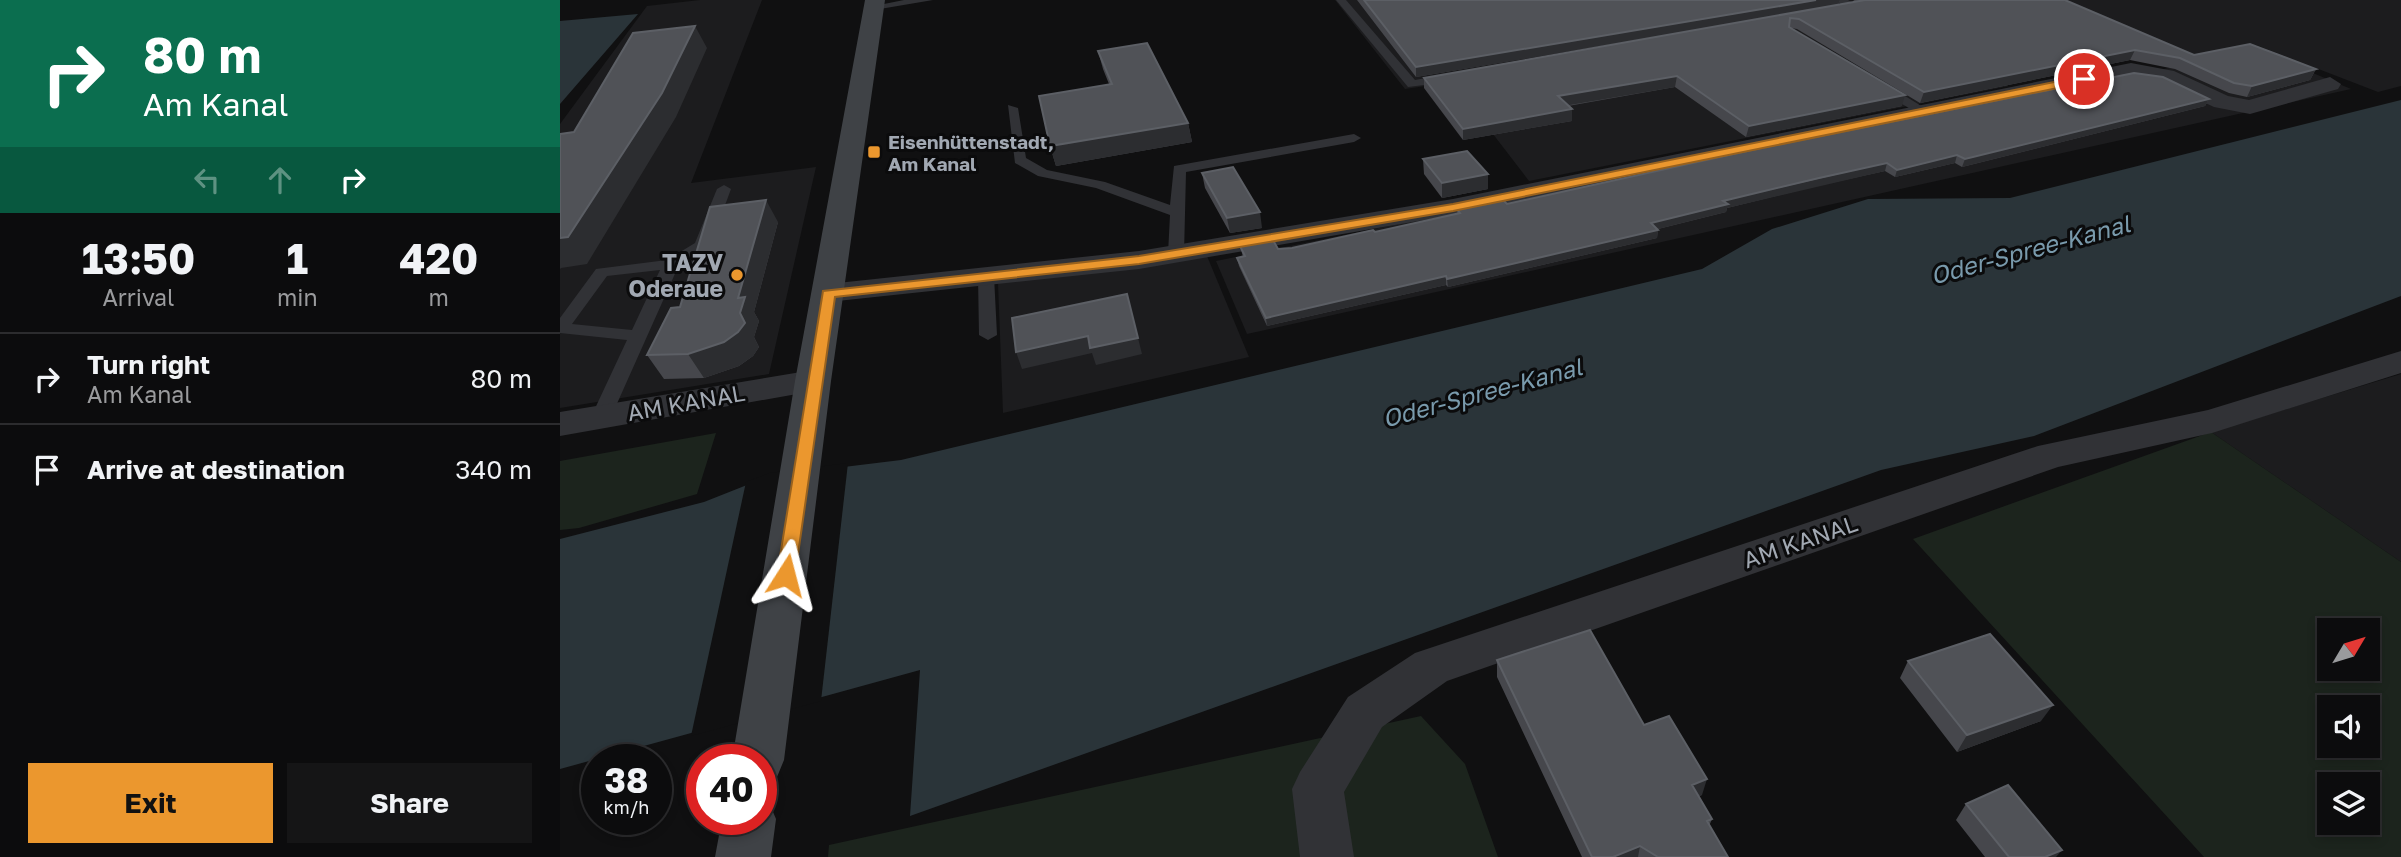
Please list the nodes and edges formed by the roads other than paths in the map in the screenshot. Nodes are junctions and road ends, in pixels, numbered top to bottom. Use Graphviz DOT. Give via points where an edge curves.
graph roads {
  1 [pos="928,0"];
  2 [pos="1341,0"];
  3 [pos="1839,0"];
  4 [pos="874,3"];
  5 [pos="1830,13"];
  6 [pos="1465,75"];
  7 [pos="1864,76"];
  8 [pos="2330,84"];
  9 [pos="1012,108"];
  10 [pos="1925,112"];
  11 [pos="1354,138"];
  12 [pos="724,189"];
  13 [pos="1178,213"];
  14 [pos="1176,254"];
  15 [pos="671,264"];
  16 [pos="986,276"];
  17 [pos="828,293"];
  18 [pos="560,328"];
  19 [pos="988,335"];
  20 [pos="638,336"];
  21 [pos="2401,362"];
  22 [pos="813,381"];
  23 [pos="601,417"];
  24 [pos="560,424"];
  25 [pos="760,744"];
  26 [pos="1327,857"];
  1 -- 4 [label="lane"];
  2 -- 6 [label="lane" via="1412,85"];
  3 -- 5 [label="lane" via="1857,8"];
  4 -- 17 [label="street"];
  7 -- 10 [label="lane"];
  8 -- 10 [label="street" via="2250,107 2222,102 2166,76 2132,70"];
  9 -- 13 [label="lane" via="1020,160 1043,173 1100,185"];
  10 -- 14 [label="street" via="1453,207"];
  11 -- 13 [label="lane" via="1180,169"];
  12 -- 15 [label="lane" via="702,246"];
  13 -- 14 [label="lane"];
  14 -- 16 [label="street"];
  15 -- 18 [label="lane" via="601,272"];
  15 -- 20 [label="lane"];
  16 -- 17 [label="street"];
  16 -- 19 [label="lane"];
  17 -- 22 [label="street"];
  18 -- 20 [label="lane"];
  20 -- 23 [label="lane"];
  21 -- 26 [label="street, AM KANAL" via="2212,421 2051,455 1431,667 1365,712 1318,789"];
  22 -- 23 [label="street, AM KANAL"];
  22 -- 25 [label="street"];
  23 -- 24 [label="street, AM KANAL"];
}
